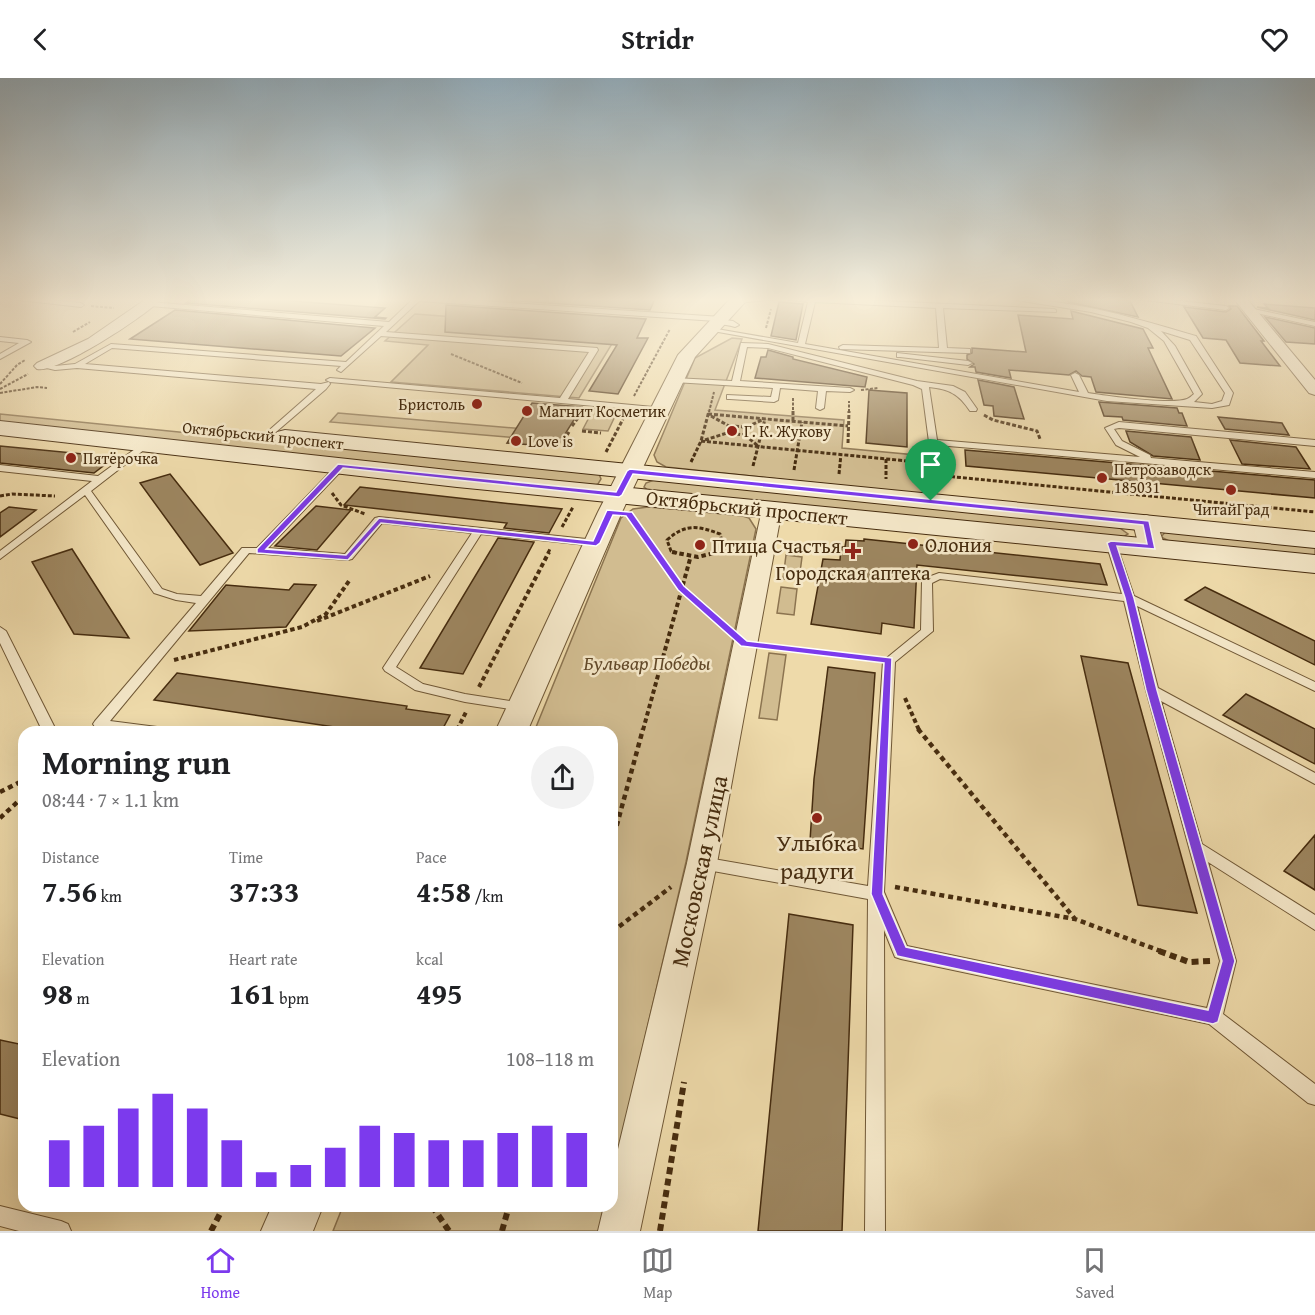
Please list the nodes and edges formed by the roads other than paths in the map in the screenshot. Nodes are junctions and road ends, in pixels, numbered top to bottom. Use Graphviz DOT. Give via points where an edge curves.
graph roads {
  1 [pos="70,353"];
  2 [pos="99,353"];
  3 [pos="200,353"];
  4 [pos="359,353"];
  5 [pos="592,353"];
  6 [pos="690,353"];
  7 [pos="742,353"];
  8 [pos="795,353"];
  9 [pos="840,353"];
  10 [pos="911,353"];
  11 [pos="914,353"];
  12 [pos="915,353"];
  13 [pos="954,353"];
  14 [pos="1174,353"];
  15 [pos="1203,353"];
  16 [pos="1284,353"];
  17 [pos="967,357"];
  18 [pos="347,364"];
  19 [pos="42,366"];
  20 [pos="77,366"];
  21 [pos="1075,375"];
  22 [pos="330,380"];
  23 [pos="674,380"];
  24 [pos="916,383"];
  25 [pos="735,384"];
  26 [pos="777,386"];
  27 [pos="323,387"];
  28 [pos="822,389"];
  29 [pos="850,390"];
  30 [pos="1315,390"];
  31 [pos="1085,395"];
  32 [pos="730,397"];
  33 [pos="563,400"];
  34 [pos="1176,404"];
  35 [pos="820,408"];
  36 [pos="0,409"];
  37 [pos="973,409"];
  38 [pos="661,410"];
  39 [pos="67,416"];
  40 [pos="0,428"];
  41 [pos="40,432"];
  42 [pos="269,435"];
  43 [pos="933,442"];
  44 [pos="1315,443"];
  45 [pos="146,444"];
  46 [pos="1154,461"];
  47 [pos="0,468"];
  48 [pos="333,474"];
  49 [pos="1315,475"];
  50 [pos="100,479"];
  51 [pos="81,493"];
  52 [pos="620,493"];
  53 [pos="931,501"];
  54 [pos="772,509"];
  55 [pos="478,531"];
  56 [pos="1149,535"];
  57 [pos="1315,540"];
  58 [pos="596,543"];
  59 [pos="1111,543"];
  60 [pos="260,551"];
  61 [pos="0,556"];
  62 [pos="1315,564"];
  63 [pos="1129,598"];
  64 [pos="203,600"];
  65 [pos="0,631"];
  66 [pos="1315,687"];
  67 [pos="1152,690"];
  68 [pos="517,719"];
  69 [pos="47,726"];
  70 [pos="114,726"];
  71 [pos="1315,779"];
  72 [pos="1196,847"];
  73 [pos="702,863"];
  74 [pos="877,889"];
  75 [pos="1315,923"];
  76 [pos="1213,1017"];
  77 [pos="1315,1096"];
  78 [pos="295,1212"];
  79 [pos="0,1216"];
  80 [pos="61,1231"];
  81 [pos="287,1231"];
  82 [pos="619,1231"];
  83 [pos="875,1231"];
  1 -- 19 [label="street"];
  2 -- 20 [label="lane"];
  3 -- 18 [label="lane"];
  4 -- 18 [label="lane"];
  5 -- 33 [label="lane"];
  6 -- 23 [label="street"];
  7 -- 25 [label="lane"];
  8 -- 24 [label="lane"];
  9 -- 31 [label="lane"];
  10 -- 17 [label="lane"];
  11 -- 17 [label="lane"];
  12 -- 17 [label="lane"];
  13 -- 17 [label="lane"];
  14 -- 34 [label="lane" via="1198,394 1191,401"];
  15 -- 34 [label="lane" via="1229,393 1226,403"];
  16 -- 30 [label="street"];
  18 -- 22 [label="lane"];
  19 -- 20 [label="lane"];
  20 -- 27 [label="lane"];
  21 -- 31 [label="lane"];
  22 -- 27 [label="lane"];
  22 -- 33 [label="lane"];
  23 -- 25 [label="lane"];
  23 -- 38 [label="street"];
  24 -- 37 [label="lane" via="964,392"];
  24 -- 43 [label="lane" via="926,388"];
  25 -- 26 [label="lane"];
  26 -- 28 [label="lane"];
  26 -- 32 [label="lane" via="774,400"];
  27 -- 42 [label="lane"];
  28 -- 29 [label="lane"];
  28 -- 35 [label="lane"];
  31 -- 34 [label="lane"];
  33 -- 38 [label="lane"];
  36 -- 39 [label="main road, Октябрьский проспект"];
  38 -- 52 [label="street"];
  39 -- 41 [label="main road"];
  39 -- 42 [label="main road, Октябрьский проспект"];
  40 -- 41 [label="main road, Октябрьский проспект"];
  41 -- 45 [label="main road, Октябрьский проспект"];
  42 -- 52 [label="main road, Октябрьский проспект"];
  43 -- 46 [label="lane"];
  43 -- 53 [label="lane"];
  44 -- 46 [label="lane" via="1119,424 1109,428 1119,443"];
  45 -- 48 [label="main road, Октябрьский проспект"];
  45 -- 50 [label="lane"];
  46 -- 49 [label="lane"];
  47 -- 50 [label="lane"];
  48 -- 52 [label="main road, Октябрьский проспект"];
  48 -- 60 [label="lane"];
  50 -- 51 [label="lane"];
  51 -- 61 [label="lane"];
  51 -- 64 [label="lane" via="158,591"];
  52 -- 53 [label="main road, Октябрьский проспект"];
  52 -- 54 [label="main road, Октябрьский проспект"];
  52 -- 58 [label="street"];
  53 -- 56 [label="main road, Октябрьский проспект"];
  54 -- 59 [label="main road, Октябрьский проспект"];
  54 -- 73 [label="street, Московская улица"];
  55 -- 58 [label="lane"];
  55 -- 60 [label="lane" via="379,520 348,557"];
  55 -- 68 [label="lane" via="389,668 419,687 465,698"];
  56 -- 57 [label="main road, Октябрьский проспект"];
  56 -- 59 [label="main road, Октябрьский проспект"];
  56 -- 62 [label="main road, Октябрьский проспект"];
  58 -- 68 [label="street"];
  59 -- 63 [label="lane"];
  60 -- 64 [label="lane" via="246,550"];
  63 -- 66 [label="lane"];
  63 -- 67 [label="lane"];
  63 -- 74 [label="lane" via="939,576 927,581 927,631 889,661"];
  64 -- 70 [label="lane" via="100,724"];
  65 -- 69 [label="lane"];
  67 -- 71 [label="lane"];
  67 -- 72 [label="lane"];
  72 -- 75 [label="lane"];
  72 -- 76 [label="lane" via="1228,961"];
  73 -- 74 [label="lane"];
  73 -- 82 [label="street, Московская улица"];
  74 -- 76 [label="lane" via="902,952"];
  74 -- 83 [label="lane"];
  76 -- 77 [label="lane"];
  78 -- 81 [label="street"];
  79 -- 80 [label="lane"];
}
